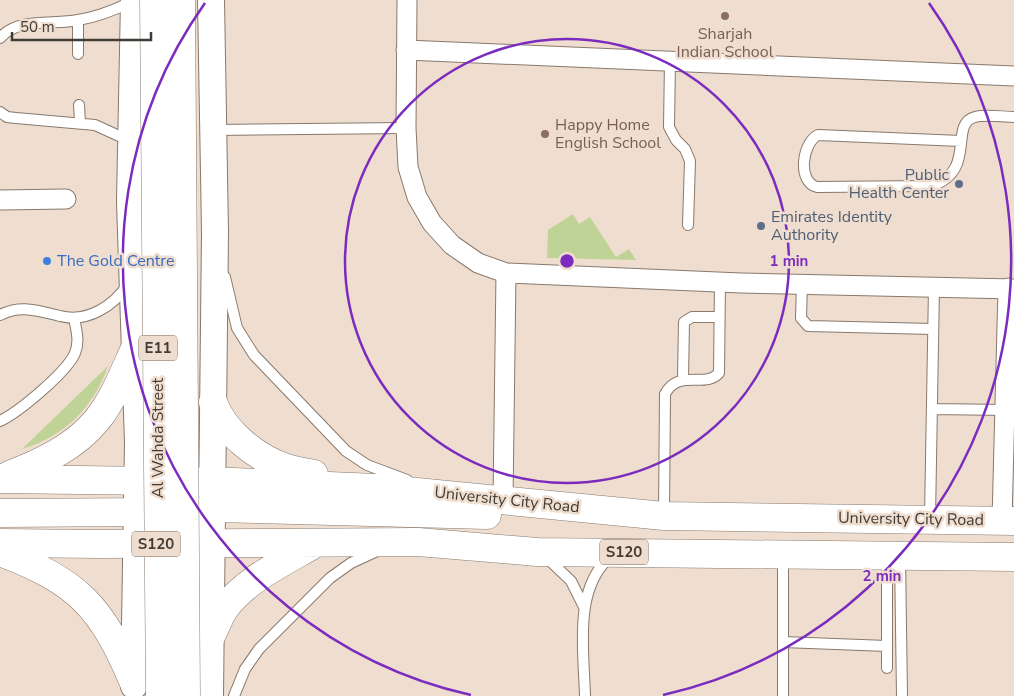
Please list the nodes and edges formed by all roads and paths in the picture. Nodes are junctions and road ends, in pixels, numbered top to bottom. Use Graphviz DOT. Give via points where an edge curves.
graph roads {
  1 [pos="134,0"];
  2 [pos="154,0"];
  3 [pos="181,0"];
  4 [pos="211,0"];
  5 [pos="407,0"];
  6 [pos="78,20"];
  7 [pos="3,33"];
  8 [pos="406,50"];
  9 [pos="78,54"];
  10 [pos="670,61"];
  11 [pos="1014,76"];
  12 [pos="79,105"];
  13 [pos="0,112"];
  14 [pos="1014,117"];
  15 [pos="80,122"];
  16 [pos="406,128"];
  17 [pos="213,130"];
  18 [pos="961,140"];
  19 [pos="130,142"];
  20 [pos="66,198"];
  21 [pos="0,200"];
  22 [pos="688,225"];
  23 [pos="215,232"];
  24 [pos="506,273"];
  25 [pos="133,276"];
  26 [pos="720,282"];
  27 [pos="802,284"];
  28 [pos="934,287"];
  29 [pos="1011,288"];
  30 [pos="0,315"];
  31 [pos="719,317"];
  32 [pos="74,318"];
  33 [pos="933,329"];
  34 [pos="135,348"];
  35 [pos="683,379"];
  36 [pos="213,402"];
  37 [pos="932,409"];
  38 [pos="1010,410"];
  39 [pos="0,421"];
  40 [pos="0,479"];
  41 [pos="138,481"];
  42 [pos="376,488"];
  43 [pos="213,495"];
  44 [pos="450,495"];
  45 [pos="503,500"];
  46 [pos="552,505"];
  47 [pos="138,512"];
  48 [pos="0,513"];
  49 [pos="664,516"];
  50 [pos="930,519"];
  51 [pos="1008,521"];
  52 [pos="418,542"];
  53 [pos="0,543"];
  54 [pos="316,543"];
  55 [pos="151,544"];
  56 [pos="212,544"];
  57 [pos="0,552"];
  58 [pos="537,552"];
  59 [pos="617,552"];
  60 [pos="782,553"];
  61 [pos="894,555"];
  62 [pos="1014,557"];
  63 [pos="584,608"];
  64 [pos="135,630"];
  65 [pos="211,636"];
  66 [pos="783,642"];
  67 [pos="887,646"];
  68 [pos="887,668"];
  69 [pos="134,689"];
  70 [pos="160,696"];
  71 [pos="186,696"];
  72 [pos="210,696"];
  73 [pos="234,696"];
  74 [pos="585,696"];
  75 [pos="783,696"];
  76 [pos="902,696"];
  1 -- 6 [label="lane" via="107,13"];
  1 -- 19 [label="street"];
  2 -- 70 [label="main road, Al Wahda Street / E11, bridge"];
  3 -- 71 [label="main road, Al Wahda Street / E11, bridge"];
  4 -- 17 [label="street"];
  5 -- 8 [label="street"];
  6 -- 7 [label="lane" via="22,25"];
  6 -- 9 [label="lane"];
  8 -- 10 [label="street"];
  8 -- 16 [label="street"];
  10 -- 11 [label="street"];
  10 -- 22 [label="lane" via="669,127 690,161"];
  12 -- 15 [label="lane"];
  13 -- 15 [label="lane" via="7,117"];
  14 -- 18 [label="lane" via="970,119 964,126"];
  15 -- 19 [label="lane" via="108,129"];
  16 -- 17 [label="lane"];
  16 -- 24 [label="street" via="408,167 417,197 432,223 452,246"];
  17 -- 23 [label="street"];
  18 -- 18 [label="lane" via="958,167 946,179 931,186 817,187 805,177 806,148 818,135"];
  19 -- 25 [label="street"];
  20 -- 21 [label="street"];
  23 -- 36 [label="street"];
  23 -- 44 [label="lane" via="235,322 244,341 260,361 357,459"];
  24 -- 26 [label="street"];
  24 -- 45 [label="street"];
  25 -- 32 [label="lane" via="109,304 90,315"];
  25 -- 34 [label="street"];
  26 -- 27 [label="street"];
  26 -- 31 [label="lane"];
  27 -- 28 [label="street"];
  27 -- 33 [label="lane" via="802,318 808,326"];
  28 -- 29 [label="street"];
  28 -- 33 [label="lane"];
  29 -- 38 [label="street"];
  30 -- 32 [label="lane" via="26,308"];
  31 -- 35 [label="lane" via="692,317 684,322"];
  31 -- 35 [label="lane" via="719,373 713,378"];
  32 -- 39 [label="lane" via="78,339 72,359 29,403"];
  33 -- 37 [label="lane"];
  34 -- 40 [label="main road" via="97,421 50,457"];
  34 -- 41 [label="street"];
  35 -- 49 [label="lane" via="668,388 664,400"];
  36 -- 42 [label="main road" via="217,414 229,428 271,462"];
  36 -- 43 [label="street"];
  37 -- 38 [label="lane"];
  37 -- 50 [label="lane"];
  38 -- 51 [label="street"];
  40 -- 41 [label="main road, University City Road"];
  41 -- 43 [label="main road, University City Road"];
  41 -- 47 [label="street"];
  42 -- 43 [label="main road, University City Road"];
  42 -- 44 [label="main road, University City Road"];
  43 -- 46 [label="main road" via="484,515"];
  43 -- 47 [label="main road" via="203,491 179,505"];
  43 -- 55 [label="main road" via="197,513"];
  43 -- 56 [label="street"];
  44 -- 45 [label="main road, University City Road"];
  45 -- 46 [label="main road, University City Road"];
  46 -- 49 [label="main road, University City Road"];
  47 -- 48 [label="main road"];
  47 -- 55 [label="street"];
  49 -- 50 [label="main road, University City Road"];
  50 -- 51 [label="main road, University City Road"];
  52 -- 54 [label="main road, S120"];
  52 -- 58 [label="main road, S120"];
  52 -- 73 [label="lane" via="374,552 330,578 258,649 245,668"];
  53 -- 55 [label="main road, S120"];
  54 -- 56 [label="main road, S120"];
  54 -- 65 [label="main road" via="264,574 236,596 225,608"];
  55 -- 56 [label="main road, S120"];
  55 -- 64 [label="main road" via="148,580"];
  56 -- 65 [label="street"];
  57 -- 69 [label="main road" via="37,566 73,589 101,618 112,635"];
  58 -- 59 [label="main road, S120"];
  58 -- 63 [label="lane" via="571,581"];
  59 -- 60 [label="main road, S120"];
  59 -- 63 [label="lane" via="591,582"];
  60 -- 61 [label="main road, S120"];
  60 -- 66 [label="lane"];
  61 -- 62 [label="main road, S120"];
  61 -- 67 [label="lane"];
  61 -- 76 [label="lane"];
  63 -- 74 [label="lane"];
  64 -- 69 [label="street"];
  65 -- 72 [label="street"];
  66 -- 67 [label="lane"];
  66 -- 75 [label="lane"];
  67 -- 68 [label="lane"];
}
